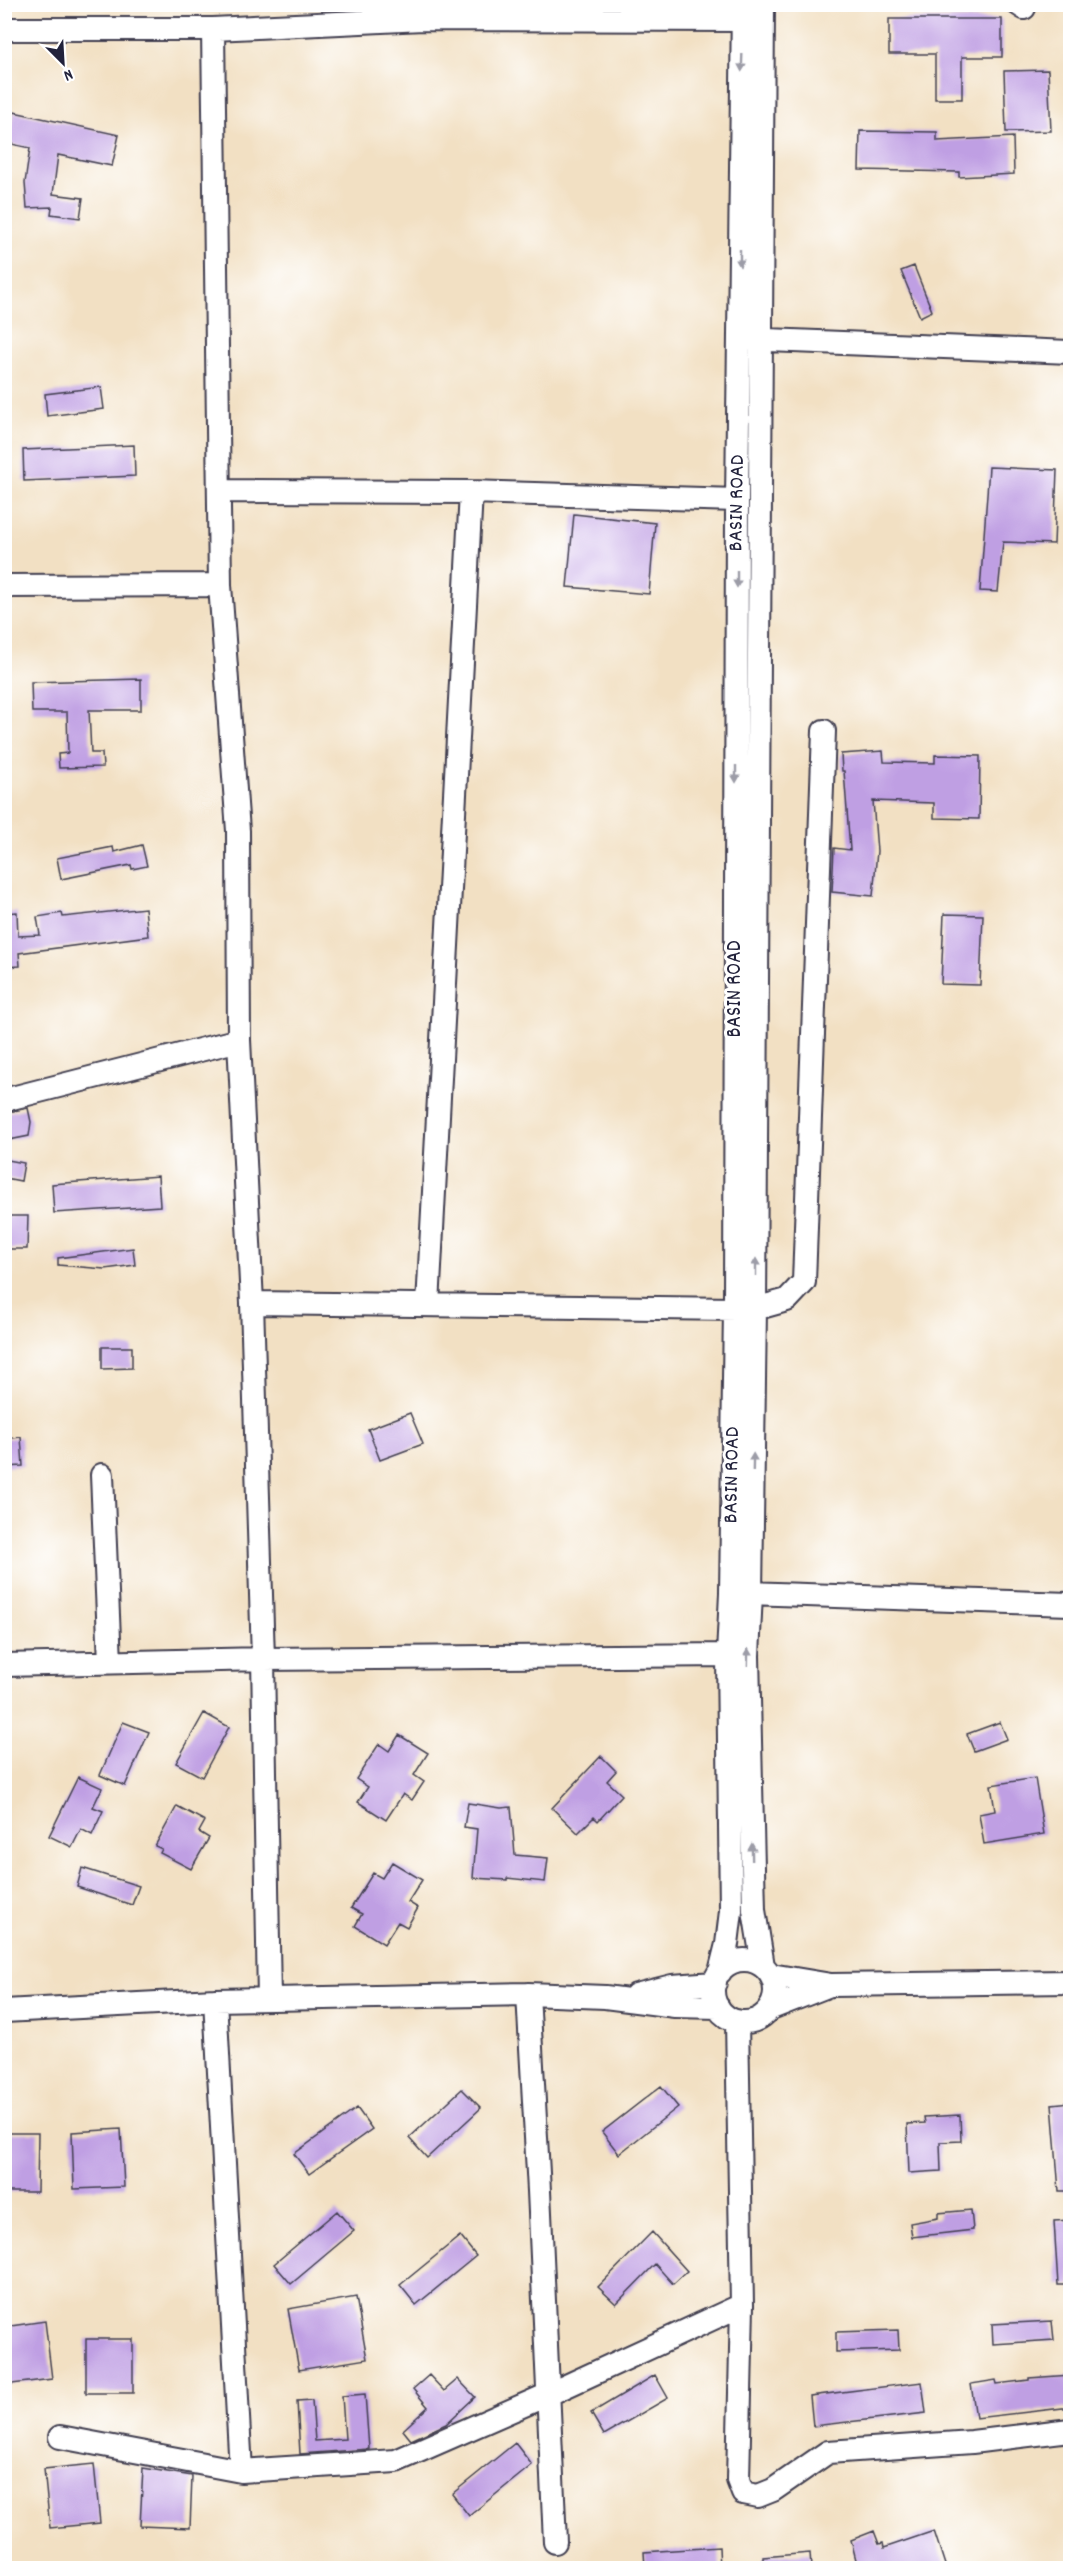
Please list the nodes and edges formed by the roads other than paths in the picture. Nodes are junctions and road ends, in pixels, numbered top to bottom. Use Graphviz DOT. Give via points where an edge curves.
graph roads {
  1 [pos="763,4"];
  2 [pos="423,12"];
  3 [pos="743,12"];
  4 [pos="4,29"];
  5 [pos="213,29"];
  6 [pos="750,339"];
  7 [pos="1071,352"];
  8 [pos="219,491"];
  9 [pos="471,492"];
  10 [pos="737,500"];
  11 [pos="220,585"];
  12 [pos="4,586"];
  13 [pos="824,731"];
  14 [pos="747,1004"];
  15 [pos="240,1040"];
  16 [pos="4,1100"];
  17 [pos="252,1303"];
  18 [pos="428,1305"];
  19 [pos="745,1309"];
  20 [pos="102,1475"];
  21 [pos="751,1593"];
  22 [pos="1071,1605"];
  23 [pos="728,1655"];
  24 [pos="263,1659"];
  25 [pos="110,1662"];
  26 [pos="4,1665"];
  27 [pos="767,1971"];
  28 [pos="717,1978"];
  29 [pos="1071,1982"];
  30 [pos="831,1984"];
  31 [pos="528,1994"];
  32 [pos="622,1998"];
  33 [pos="269,1999"];
  34 [pos="215,2000"];
  35 [pos="718,2007"];
  36 [pos="769,2009"];
  37 [pos="4,2011"];
  38 [pos="737,2021"];
  39 [pos="742,2305"];
  40 [pos="549,2394"];
  41 [pos="1071,2430"];
  42 [pos="60,2437"];
  43 [pos="241,2471"];
  44 [pos="555,2542"];
  1 -- 6 [label="street, BASIN ROAD"];
  2 -- 3 [label="street"];
  2 -- 5 [label="street"];
  3 -- 6 [label="street, BASIN ROAD, one-way" via="740,170"];
  4 -- 5 [label="street"];
  5 -- 8 [label="street"];
  6 -- 7 [label="street"];
  6 -- 10 [label="street, BASIN ROAD"];
  6 -- 14 [label="street, BASIN ROAD"];
  8 -- 9 [label="street"];
  8 -- 11 [label="street"];
  9 -- 10 [label="street"];
  9 -- 18 [label="street"];
  10 -- 14 [label="street, BASIN ROAD, one-way"];
  11 -- 12 [label="street"];
  11 -- 15 [label="street" via="238,831"];
  13 -- 19 [label="street" via="804,1282 787,1300"];
  14 -- 19 [label="street, BASIN ROAD"];
  15 -- 16 [label="street"];
  15 -- 17 [label="street"];
  17 -- 18 [label="street"];
  17 -- 24 [label="street"];
  18 -- 19 [label="street"];
  21 -- 19 [label="street, BASIN ROAD, one-way"];
  19 -- 23 [label="street, BASIN ROAD"];
  20 -- 25 [label="street"];
  21 -- 22 [label="street"];
  27 -- 21 [label="street, BASIN ROAD, one-way" via="754,1910 748,1656"];
  23 -- 24 [label="street"];
  23 -- 28 [label="street, BASIN ROAD" via="730,1911 727,1944"];
  24 -- 25 [label="street"];
  24 -- 33 [label="street"];
  25 -- 26 [label="street"];
  27 -- 28 [label="street" via="752,1961 740,1960"];
  27 -- 30 [label="street"];
  27 -- 36 [label="street" via="775,1987"];
  28 -- 32 [label="street"];
  28 -- 35 [label="street" via="714,1995"];
  29 -- 30 [label="street"];
  30 -- 36 [label="street"];
  31 -- 32 [label="street"];
  31 -- 33 [label="street"];
  31 -- 40 [label="street"];
  32 -- 35 [label="street" via="675,2006"];
  33 -- 34 [label="street"];
  34 -- 37 [label="street"];
  34 -- 43 [label="street"];
  35 -- 38 [label="street"];
  36 -- 38 [label="street" via="754,2019"];
  38 -- 39 [label="street"];
  39 -- 40 [label="street"];
  39 -- 41 [label="street" via="738,2480 743,2493 758,2496 773,2490 828,2452 972,2442"];
  40 -- 43 [label="street" via="396,2461"];
  40 -- 44 [label="street"];
  42 -- 43 [label="street"];
}
